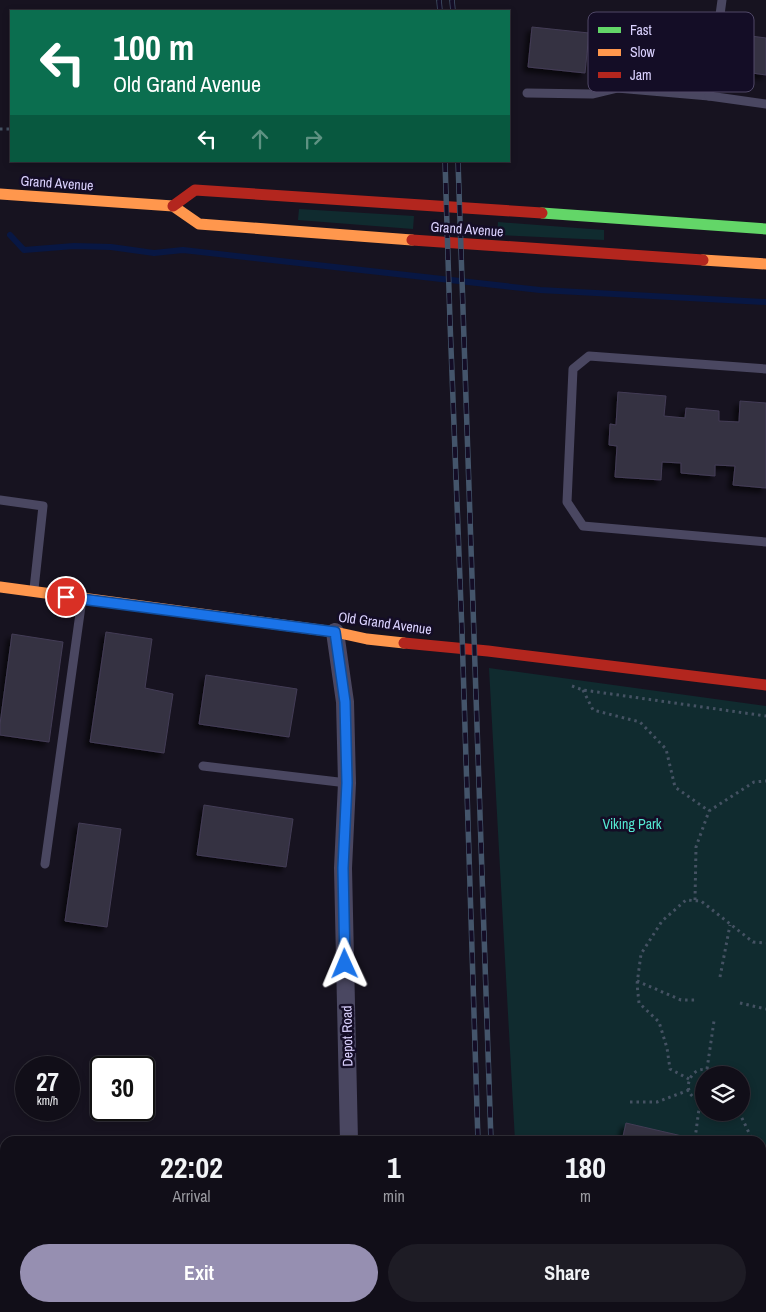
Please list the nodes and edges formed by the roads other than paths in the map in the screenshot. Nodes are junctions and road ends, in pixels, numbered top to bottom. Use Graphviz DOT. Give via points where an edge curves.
graph roads {
  1 [pos="600,92"];
  2 [pos="664,92"];
  3 [pos="710,92"];
  4 [pos="527,93"];
  5 [pos="710,96"];
  6 [pos="766,104"];
  7 [pos="0,194"];
  8 [pos="173,206"];
  9 [pos="766,229"];
  10 [pos="766,264"];
  11 [pos="766,369"];
  12 [pos="0,500"];
  13 [pos="766,542"];
  14 [pos="0,587"];
  15 [pos="34,592"];
  16 [pos="82,599"];
  17 [pos="335,632"];
  18 [pos="766,685"];
  19 [pos="203,766"];
  20 [pos="347,783"];
  21 [pos="45,864"];
  22 [pos="349,1136"];
  1 -- 4 [label="lane"];
  2 -- 5 [label="lane"];
  3 -- 5 [label="lane"];
  5 -- 6 [label="lane"];
  7 -- 8 [label="main road, Grand Avenue"];
  8 -- 9 [label="main road, Grand Avenue" via="195,190"];
  8 -- 10 [label="main road, Grand Avenue" via="199,224"];
  11 -- 13 [label="lane" via="589,356 572,368 567,502 583,526"];
  12 -- 15 [label="lane" via="43,506"];
  14 -- 15 [label="main road, Old Grand Avenue"];
  15 -- 16 [label="main road, Old Grand Avenue"];
  16 -- 17 [label="main road, Old Grand Avenue"];
  16 -- 21 [label="lane"];
  17 -- 18 [label="main road, Old Grand Avenue" via="367,639"];
  17 -- 20 [label="street, Depot Road" via="345,702"];
  19 -- 20 [label="lane"];
  20 -- 22 [label="street, Depot Road" via="343,868"];
}
